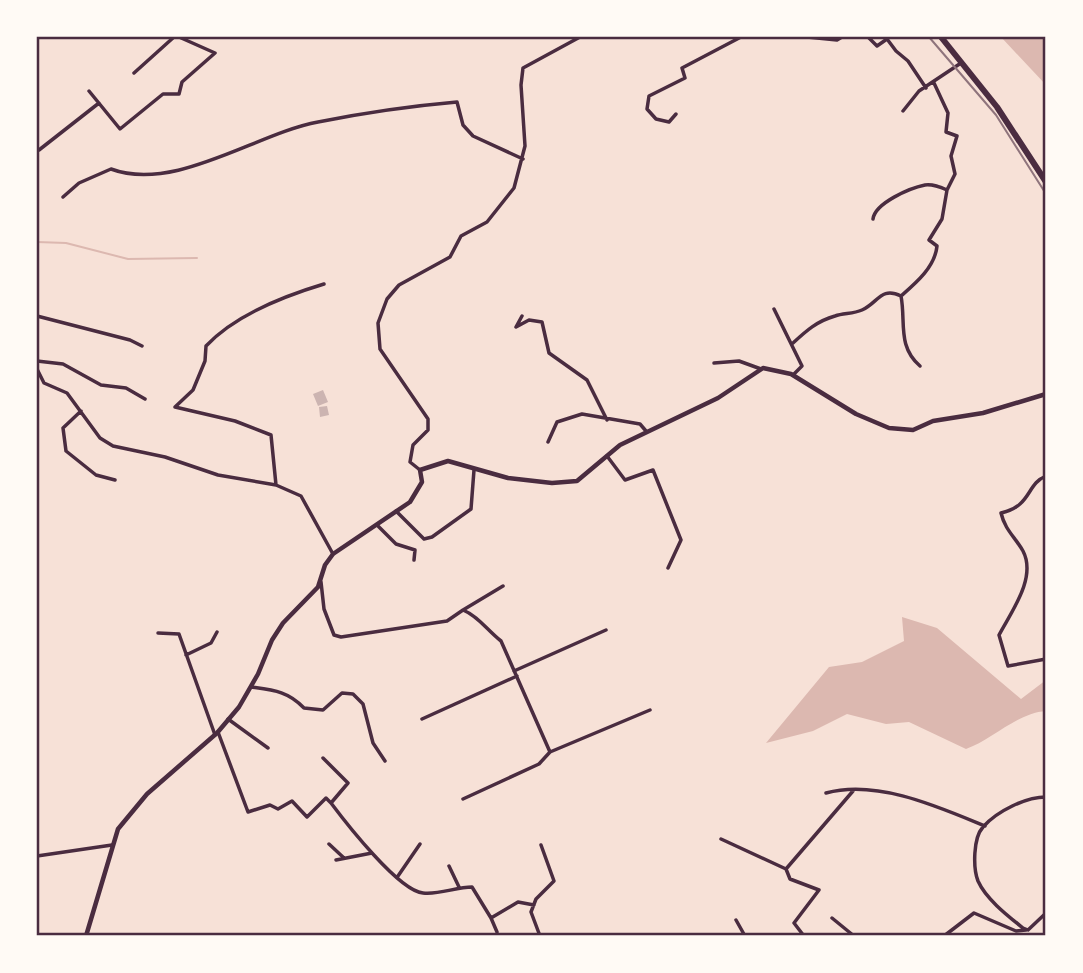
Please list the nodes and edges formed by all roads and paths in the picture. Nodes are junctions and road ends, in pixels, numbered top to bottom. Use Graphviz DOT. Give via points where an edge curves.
graph roads {
  1 [pos="176,37"];
  2 [pos="580,37"];
  3 [pos="741,37"];
  4 [pos="807,37"];
  5 [pos="842,37"];
  6 [pos="868,37"];
  7 [pos="941,37"];
  8 [pos="962,62"];
  9 [pos="134,73"];
  10 [pos="934,83"];
  11 [pos="926,88"];
  12 [pos="89,91"];
  13 [pos="99,103"];
  14 [pos="903,111"];
  15 [pos="676,114"];
  16 [pos="39,150"];
  17 [pos="523,159"];
  18 [pos="1046,182"];
  19 [pos="947,190"];
  20 [pos="64,197"];
  21 [pos="873,219"];
  22 [pos="324,285"];
  23 [pos="901,296"];
  24 [pos="774,309"];
  25 [pos="37,316"];
  26 [pos="522,316"];
  27 [pos="793,343"];
  28 [pos="142,346"];
  29 [pos="37,361"];
  30 [pos="714,363"];
  31 [pos="920,366"];
  32 [pos="37,369"];
  33 [pos="761,369"];
  34 [pos="793,375"];
  35 [pos="37,379"];
  36 [pos="44,383"];
  37 [pos="1046,394"];
  38 [pos="145,399"];
  39 [pos="81,411"];
  40 [pos="607,420"];
  41 [pos="646,431"];
  42 [pos="548,442"];
  43 [pos="607,456"];
  44 [pos="420,470"];
  45 [pos="474,470"];
  46 [pos="1046,476"];
  47 [pos="115,481"];
  48 [pos="276,485"];
  49 [pos="396,511"];
  50 [pos="377,525"];
  51 [pos="333,554"];
  52 [pos="414,560"];
  53 [pos="668,568"];
  54 [pos="321,582"];
  55 [pos="503,586"];
  56 [pos="463,610"];
  57 [pos="606,631"];
  58 [pos="217,632"];
  59 [pos="158,633"];
  60 [pos="186,655"];
  61 [pos="1046,659"];
  62 [pos="515,673"];
  63 [pos="251,687"];
  64 [pos="228,719"];
  65 [pos="422,719"];
  66 [pos="216,734"];
  67 [pos="268,748"];
  68 [pos="550,752"];
  69 [pos="323,758"];
  70 [pos="385,761"];
  71 [pos="854,790"];
  72 [pos="827,793"];
  73 [pos="1046,797"];
  74 [pos="463,799"];
  75 [pos="331,803"];
  76 [pos="985,826"];
  77 [pos="721,839"];
  78 [pos="329,844"];
  79 [pos="420,844"];
  80 [pos="112,845"];
  81 [pos="541,845"];
  82 [pos="372,853"];
  83 [pos="37,856"];
  84 [pos="344,859"];
  85 [pos="336,860"];
  86 [pos="449,866"];
  87 [pos="786,869"];
  88 [pos="398,876"];
  89 [pos="459,887"];
  90 [pos="534,905"];
  91 [pos="1046,913"];
  92 [pos="491,918"];
  93 [pos="832,918"];
  94 [pos="736,920"];
  95 [pos="1028,930"];
  96 [pos="497,932"];
  97 [pos="86,936"];
  98 [pos="540,936"];
  99 [pos="745,936"];
  100 [pos="804,936"];
  101 [pos="855,936"];
  102 [pos="944,936"];
  1 -- 9 [label="street"];
  1 -- 13 [label="street" via="215,53 182,82 179,94 163,94 120,129"];
  2 -- 17 [label="street" via="523,68"];
  3 -- 15 [label="street" via="682,68 685,78 649,96 647,109 656,119 669,122"];
  4 -- 5 [label="street"];
  6 -- 11 [label="street" via="877,46 887,39"];
  7 -- 8 [label="highway"];
  8 -- 10 [label="street"];
  8 -- 18 [label="highway"];
  10 -- 11 [label="street"];
  10 -- 19 [label="street" via="948,113 946,132 957,136 951,156 955,174"];
  11 -- 14 [label="street"];
  12 -- 13 [label="street"];
  13 -- 16 [label="street"];
  17 -- 20 [label="street" via="473,136 463,125 457,102 317,122 219,159 148,174 111,169 79,183"];
  17 -- 44 [label="street" via="514,188 495,214 461,236 450,257 399,285 387,299 378,323 380,349 428,419 428,430 413,445 410,462"];
  19 -- 21 [label="street" via="926,184 910,189 879,208"];
  19 -- 23 [label="street" via="942,219 929,240 937,246 933,260"];
  22 -- 48 [label="street" via="261,309 213,339 206,346 205,361 189,396 174,407 271,435"];
  23 -- 27 [label="street" via="891,292 880,295 865,308 816,324"];
  23 -- 31 [label="street" via="903,338 911,359"];
  24 -- 27 [label="street"];
  25 -- 28 [label="street"];
  26 -- 40 [label="street" via="516,327 529,320 542,322 549,353 587,380"];
  27 -- 34 [label="street" via="802,366"];
  29 -- 38 [label="street" via="63,365 101,385 127,388"];
  30 -- 33 [label="street" via="738,361"];
  32 -- 36 [label="street"];
  33 -- 34 [label="street" via="775,368"];
  33 -- 41 [label="street" via="718,398"];
  34 -- 37 [label="street" via="856,414 889,428 913,430"];
  35 -- 36 [label="street"];
  36 -- 39 [label="street" via="67,393"];
  39 -- 47 [label="street" via="63,428 66,451 96,475"];
  39 -- 48 [label="street" via="100,438 113,446 226,477"];
  40 -- 41 [label="street" via="640,424"];
  40 -- 42 [label="street" via="582,414 565,418 557,422"];
  41 -- 43 [label="street"];
  43 -- 45 [label="street" via="578,481 562,484"];
  43 -- 53 [label="street" via="625,480 653,470 681,540"];
  44 -- 45 [label="street" via="448,461"];
  44 -- 49 [label="street" via="418,491"];
  45 -- 49 [label="street" via="471,509 432,537 424,539"];
  46 -- 61 [label="street" via="1039,479 1025,502 1001,513 1010,536 1026,555 1027,577 999,635 1009,666"];
  48 -- 51 [label="street" via="301,496"];
  49 -- 50 [label="street"];
  50 -- 51 [label="street"];
  50 -- 52 [label="street" via="396,544 415,550"];
  51 -- 54 [label="street"];
  54 -- 56 [label="street" via="324,610 334,635 341,637 447,621"];
  54 -- 63 [label="street" via="283,622"];
  55 -- 56 [label="street"];
  56 -- 62 [label="street" via="501,641"];
  57 -- 62 [label="street"];
  58 -- 60 [label="street" via="211,643"];
  59 -- 60 [label="street" via="179,634"];
  60 -- 66 [label="street"];
  62 -- 65 [label="street"];
  62 -- 68 [label="street"];
  63 -- 64 [label="street"];
  63 -- 70 [label="street" via="280,691 304,708 323,710 342,693 353,694 363,704 373,743"];
  64 -- 66 [label="street"];
  64 -- 67 [label="street"];
  66 -- 75 [label="street" via="248,812 270,805 278,809 292,801 307,817 326,798"];
  66 -- 80 [label="street" via="147,794 118,829"];
  68 -- 68 [label="street" via="650,710"];
  68 -- 74 [label="street" via="539,764"];
  69 -- 75 [label="street" via="348,783"];
  71 -- 72 [label="street"];
  71 -- 76 [label="street" via="890,794"];
  71 -- 87 [label="street"];
  73 -- 76 [label="street" via="1020,803"];
  75 -- 82 [label="street"];
  76 -- 95 [label="street" via="976,845 978,880 993,901"];
  77 -- 87 [label="street"];
  78 -- 84 [label="street"];
  79 -- 88 [label="street"];
  80 -- 83 [label="street"];
  80 -- 97 [label="street"];
  81 -- 90 [label="street" via="554,881"];
  82 -- 84 [label="street"];
  82 -- 88 [label="street"];
  84 -- 85 [label="street"];
  86 -- 89 [label="street"];
  87 -- 100 [label="street" via="790,879 818,890 794,923"];
  88 -- 89 [label="street" via="425,894"];
  89 -- 92 [label="street" via="472,887"];
  90 -- 92 [label="street" via="518,902"];
  90 -- 98 [label="street" via="532,917"];
  91 -- 95 [label="street"];
  92 -- 96 [label="street"];
  93 -- 101 [label="street"];
  94 -- 99 [label="street"];
  95 -- 102 [label="street" via="1016,931 974,914"];
}
